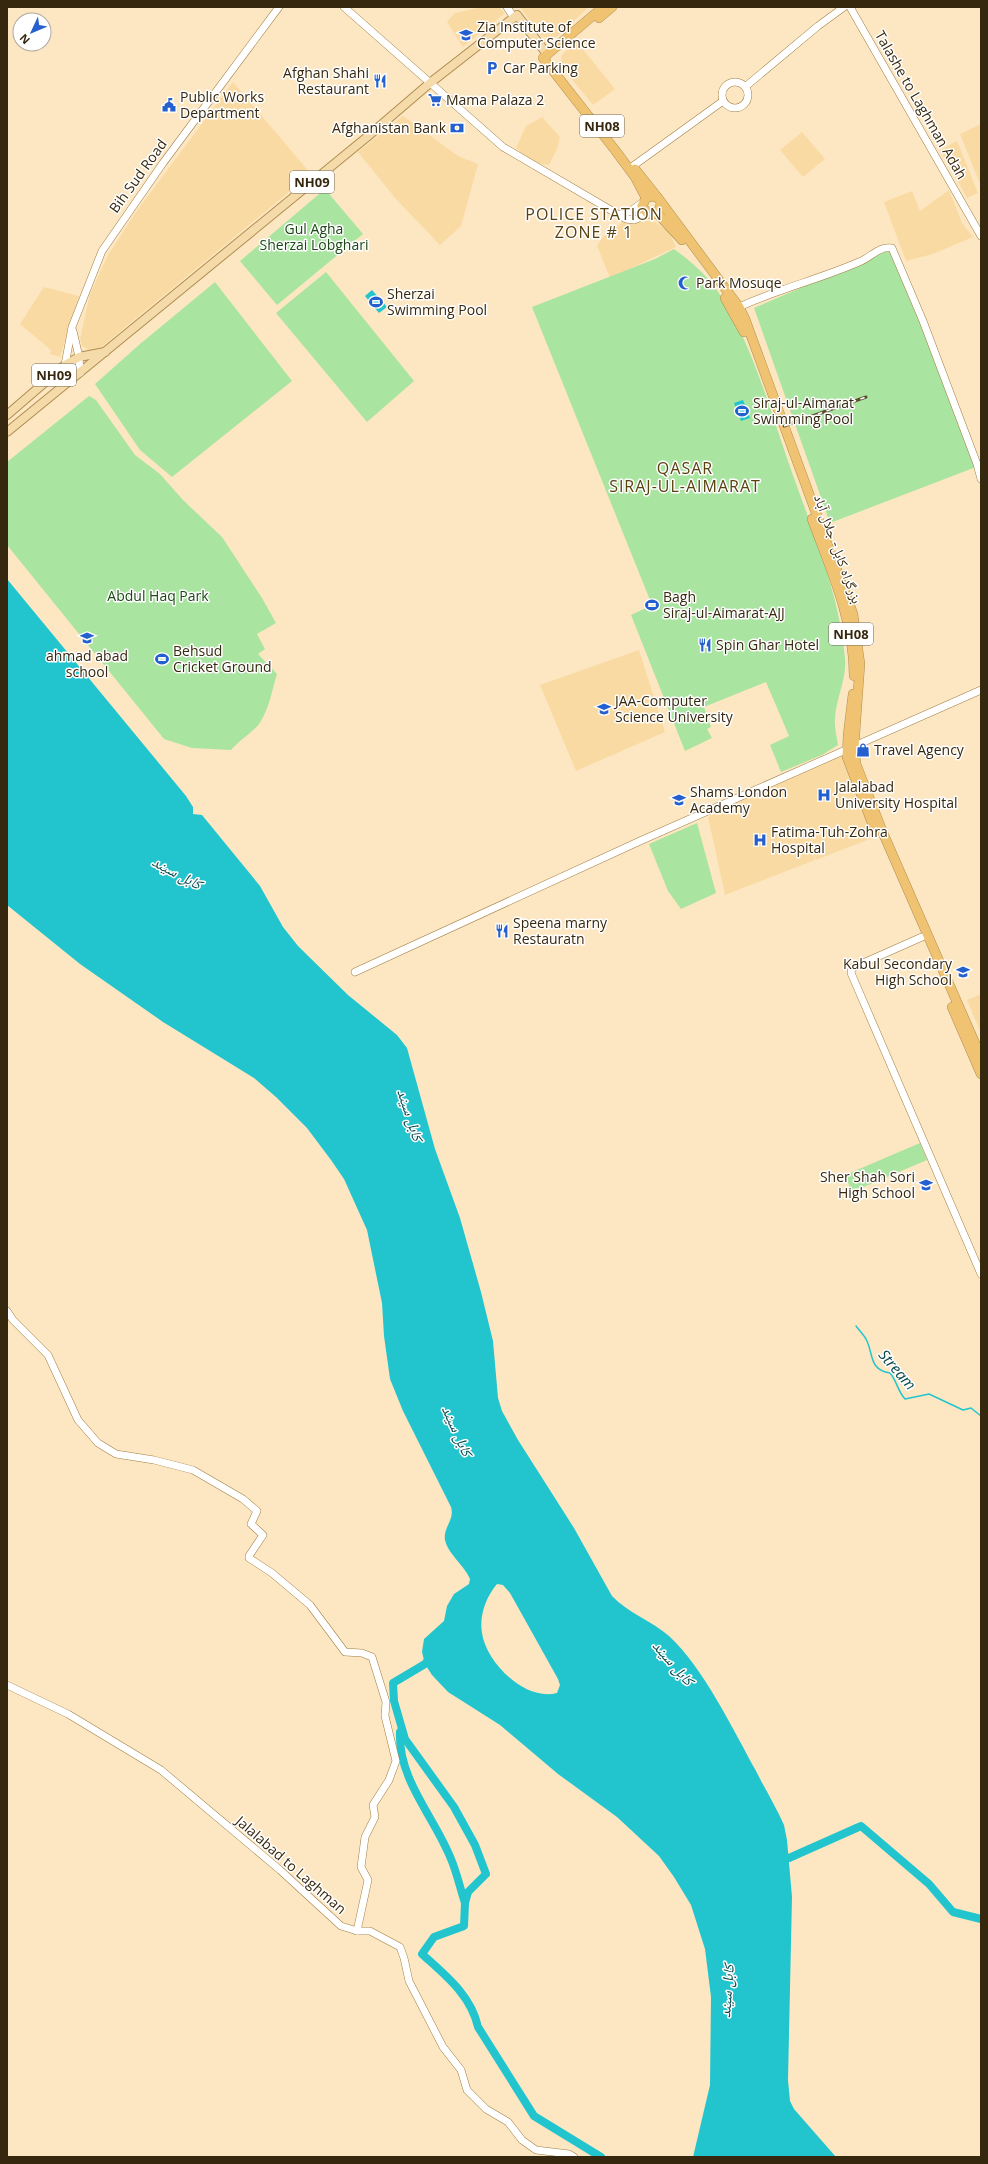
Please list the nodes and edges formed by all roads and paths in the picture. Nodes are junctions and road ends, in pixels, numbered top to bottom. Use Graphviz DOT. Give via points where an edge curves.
graph roads {
  1 [pos="279,7"];
  2 [pos="344,7"];
  3 [pos="507,7"];
  4 [pos="512,7"];
  5 [pos="603,7"];
  6 [pos="612,7"];
  7 [pos="844,7"];
  8 [pos="850,7"];
  9 [pos="516,16"];
  10 [pos="546,58"];
  11 [pos="430,83"];
  12 [pos="745,87"];
  13 [pos="723,100"];
  14 [pos="633,166"];
  15 [pos="644,200"];
  16 [pos="656,207"];
  17 [pos="619,215"];
  18 [pos="981,236"];
  19 [pos="739,307"];
  20 [pos="72,327"];
  21 [pos="108,351"];
  22 [pos="79,357"];
  23 [pos="65,365"];
  24 [pos="80,374"];
  25 [pos="71,382"];
  26 [pos="21,403"];
  27 [pos="30,414"];
  28 [pos="7,415"];
  29 [pos="7,432"];
  30 [pos="981,479"];
  31 [pos="981,690"];
  32 [pos="850,748"];
  33 [pos="924,936"];
  34 [pos="355,972"];
  35 [pos="981,1057"];
  36 [pos="981,1074"];
  37 [pos="981,1274"];
  38 [pos="7,1311"];
  39 [pos="7,1685"];
  40 [pos="357,1931"];
  41 [pos="574,2157"];
  1 -- 20 [label="street, Bih Sud Road" via="118,225 93,268"];
  2 -- 11 [label="street"];
  3 -- 9 [label="street"];
  4 -- 9 [label="street"];
  5 -- 10 [label="highway"];
  6 -- 10 [label="highway"];
  7 -- 12 [label="street"];
  8 -- 18 [label="street, Talashe to Laghman Adah"];
  9 -- 10 [label="main road"];
  9 -- 11 [label="main road, NH09"];
  10 -- 14 [label="highway, بزرگراه کابل- جلال آباد / NH08"];
  10 -- 15 [label="highway, NH08" via="634,177"];
  11 -- 17 [label="street" via="504,147"];
  11 -- 21 [label="main road, NH09"];
  12 -- 13 [label="street" via="736,82 727,86 722,92"];
  12 -- 13 [label="street" via="747,100 742,107 732,108"];
  13 -- 14 [label="street"];
  14 -- 16 [label="highway, بزرگراه کابل- جلال آباد / NH08"];
  15 -- 16 [label="highway" via="652,196"];
  15 -- 16 [label="highway" via="643,210"];
  15 -- 17 [label="street" via="629,212"];
  16 -- 17 [label="street" via="634,220"];
  16 -- 19 [label="highway, بزرگراه کابل- جلال آباد / NH08"];
  16 -- 32 [label="highway, بزرگراه کابل- جلال آباد / NH08" via="726,299 740,322 840,594 848,623 854,664"];
  19 -- 30 [label="street" via="782,289 861,262 882,248 892,248 928,335"];
  19 -- 32 [label="highway, بزرگراه کابل- جلال آباد / NH08" via="853,614 860,664"];
  20 -- 22 [label="street"];
  20 -- 23 [label="street, Bih Sud Road"];
  21 -- 22 [label="main road, NH09"];
  21 -- 24 [label="main road, NH09"];
  22 -- 23 [label="main road, NH09"];
  22 -- 24 [label="street"];
  23 -- 25 [label="street, Bih Sud Road"];
  23 -- 26 [label="main road, NH09"];
  24 -- 25 [label="main road, NH09"];
  25 -- 27 [label="main road, NH09"];
  26 -- 27 [label="main road"];
  26 -- 28 [label="main road, NH09"];
  27 -- 29 [label="main road, NH09"];
  31 -- 32 [label="street"];
  32 -- 33 [label="highway, بزرگراه کابل- جلال آباد / NH08" via="850,766 877,836"];
  32 -- 34 [label="street"];
  33 -- 35 [label="highway, بزرگراه کابل- جلال آباد / NH08"];
  33 -- 36 [label="highway, بزرگراه کابل- جلال آباد / NH08"];
  33 -- 37 [label="street" via="852,968 851,973"];
  38 -- 40 [label="street" via="48,1355 78,1420 98,1443 116,1454 193,1470 243,1499 257,1511 251,1524 263,1535 249,1558 272,1573 310,1605 345,1652 362,1653 372,1657 386,1702 385,1716 396,1761 389,1780 373,1806 375,1817 364,1837 360,1867 368,1880"];
  39 -- 40 [label="street, Jalalabad to Laghman" via="68,1714 161,1770 280,1870 341,1926"];
  40 -- 41 [label="street, Jalalabad to Laghman" via="370,1930 400,1947 408,1981 443,2047 461,2070 466,2090 486,2109 508,2122 522,2140 536,2150 570,2154"];
}
